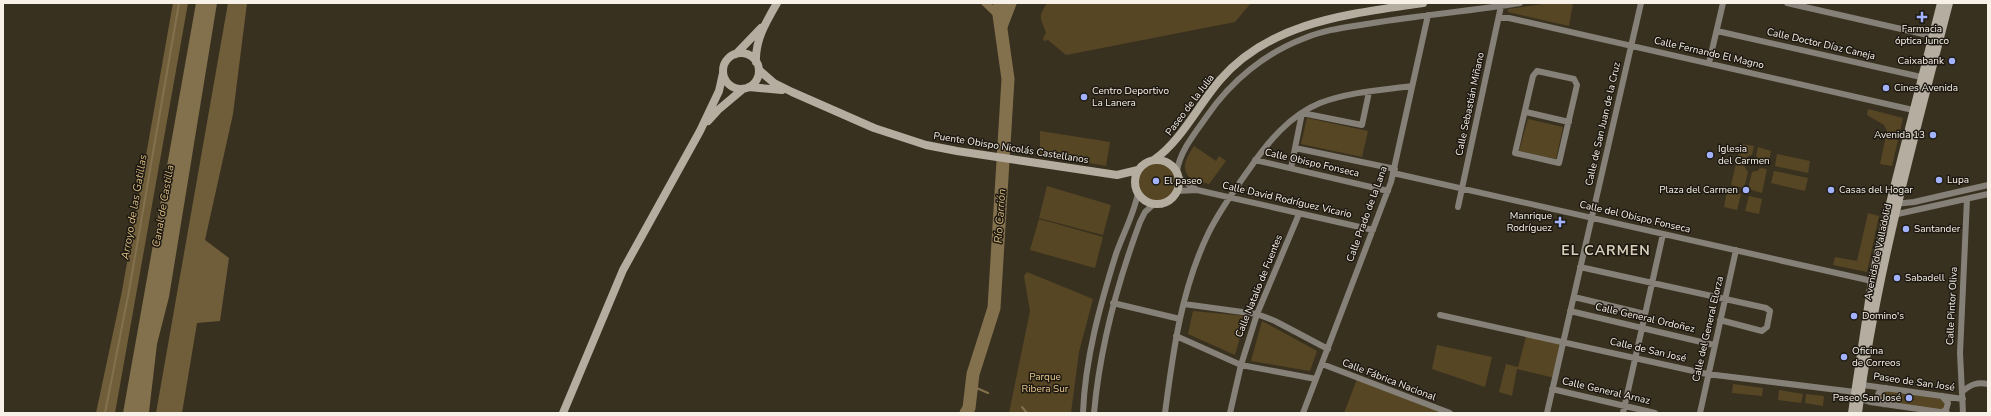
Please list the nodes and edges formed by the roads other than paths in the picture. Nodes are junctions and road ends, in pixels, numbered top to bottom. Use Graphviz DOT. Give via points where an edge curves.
graph roads {
  1 [pos="777,3"];
  2 [pos="1423,3"];
  3 [pos="1520,3"];
  4 [pos="1641,3"];
  5 [pos="1723,3"];
  6 [pos="1787,3"];
  7 [pos="1941,3"];
  8 [pos="1949,3"];
  9 [pos="1501,6"];
  10 [pos="1428,15"];
  11 [pos="1499,18"];
  12 [pos="766,23"];
  13 [pos="1717,31"];
  14 [pos="1932,36"];
  15 [pos="1631,45"];
  16 [pos="736,54"];
  17 [pos="1709,63"];
  18 [pos="758,66"];
  19 [pos="723,74"];
  20 [pos="1921,77"];
  21 [pos="1412,86"];
  22 [pos="746,88"];
  23 [pos="792,92"];
  24 [pos="1369,92"];
  25 [pos="1913,110"];
  26 [pos="1526,112"];
  27 [pos="1302,113"];
  28 [pos="1569,122"];
  29 [pos="700,131"];
  30 [pos="1171,146"];
  31 [pos="1295,148"];
  32 [pos="1155,159"];
  33 [pos="1255,160"];
  34 [pos="1169,163"];
  35 [pos="1291,168"];
  36 [pos="1138,170"];
  37 [pos="1394,171"];
  38 [pos="1117,175"];
  39 [pos="1178,175"];
  40 [pos="1135,184"];
  41 [pos="1988,185"];
  42 [pos="1462,189"];
  43 [pos="1197,190"];
  44 [pos="1178,191"];
  45 [pos="1388,191"];
  46 [pos="1138,193"];
  47 [pos="1988,194"];
  48 [pos="1229,197"];
  49 [pos="1967,199"];
  50 [pos="1154,204"];
  51 [pos="1894,204"];
  52 [pos="1458,207"];
  53 [pos="1299,214"];
  54 [pos="1891,215"];
  55 [pos="1591,218"];
  56 [pos="1372,230"];
  57 [pos="1662,234"];
  58 [pos="1736,250"];
  59 [pos="1580,267"];
  60 [pos="1872,281"];
  61 [pos="1652,284"];
  62 [pos="1574,296"];
  63 [pos="1725,299"];
  64 [pos="1113,303"];
  65 [pos="1184,304"];
  66 [pos="1570,311"];
  67 [pos="1257,314"];
  68 [pos="1645,314"];
  69 [pos="1440,315"];
  70 [pos="1180,319"];
  71 [pos="1720,320"];
  72 [pos="1642,328"];
  73 [pos="1176,336"];
  74 [pos="1563,341"];
  75 [pos="1714,345"];
  76 [pos="1328,350"];
  77 [pos="1636,356"];
  78 [pos="1322,364"];
  79 [pos="1241,365"];
  80 [pos="1707,374"];
  81 [pos="1316,379"];
  82 [pos="1988,384"];
  83 [pos="1863,385"];
  84 [pos="1886,388"];
  85 [pos="1552,389"];
  86 [pos="1962,392"];
  87 [pos="1857,396"];
  88 [pos="1942,396"];
  89 [pos="1963,399"];
  90 [pos="1883,404"];
  91 [pos="1624,406"];
  92 [pos="563,413"];
  93 [pos="1083,413"];
  94 [pos="1094,413"];
  95 [pos="1165,413"];
  96 [pos="1230,413"];
  97 [pos="1303,413"];
  98 [pos="1450,413"];
  99 [pos="1547,413"];
  100 [pos="1623,413"];
  101 [pos="1655,413"];
  102 [pos="1700,413"];
  103 [pos="1852,413"];
  104 [pos="1858,413"];
  105 [pos="1945,413"];
  106 [pos="1963,413"];
  1 -- 12 [label="main road"];
  2 -- 30 [label="main road, Paseo de la Julia" via="1325,19 1296,28 1264,44 1222,78"];
  3 -- 9 [label="street, Paseo de la Julia"];
  4 -- 15 [label="street, Calle de San Juan de la Cruz"];
  5 -- 13 [label="street"];
  6 -- 14 [label="street"];
  7 -- 14 [label="main road, Avenida de Valladolid"];
  8 -- 51 [label="main road, Avenida de Valladolid"];
  9 -- 10 [label="street, Paseo de la Julia"];
  9 -- 11 [label="street, Calle Sebastián Miñano"];
  10 -- 21 [label="street, Calle Prado de la Lana"];
  10 -- 39 [label="street, Paseo de la Julia" via="1326,31 1279,49 1260,62 1218,100 1183,152"];
  11 -- 15 [label="street, Calle Fernando El Magno" via="1509,18"];
  11 -- 42 [label="street, Calle Sebastián Miñano"];
  12 -- 16 [label="main road"];
  12 -- 18 [label="main road" via="757,44"];
  13 -- 17 [label="street"];
  13 -- 20 [label="street, Calle Doctor Díaz Caneja"];
  14 -- 20 [label="main road, Avenida de Valladolid"];
  15 -- 17 [label="street, Calle Fernando El Magno"];
  15 -- 55 [label="street, Calle de San Juan de la Cruz"];
  16 -- 18 [label="main road" via="748,55"];
  16 -- 19 [label="main road" via="725,62"];
  17 -- 25 [label="street, Calle Fernando El Magno"];
  18 -- 22 [label="main road" via="756,80"];
  18 -- 23 [label="main road, Puente Obispo Nicolás Castellanos" via="774,82"];
  19 -- 22 [label="main road" via="732,87"];
  19 -- 29 [label="main road" via="719,91"];
  20 -- 25 [label="main road, Avenida de Valladolid"];
  21 -- 24 [label="street"];
  21 -- 37 [label="street, Calle Prado de la Lana"];
  22 -- 23 [label="main road, Puente Obispo Nicolás Castellanos"];
  22 -- 29 [label="main road" via="718,110"];
  23 -- 38 [label="main road, Puente Obispo Nicolás Castellanos" via="926,145"];
  24 -- 27 [label="street" via="1320,103"];
  24 -- 27 [label="street" via="1362,125"];
  25 -- 51 [label="main road, Avenida de Valladolid"];
  26 -- 28 [label="street"];
  26 -- 28 [label="street" via="1533,76 1537,71 1574,79 1577,84"];
  26 -- 28 [label="street" via="1515,153 1552,162 1559,163"];
  27 -- 31 [label="street"];
  27 -- 33 [label="street" via="1290,120"];
  29 -- 92 [label="main road" via="623,270"];
  30 -- 32 [label="main road, Paseo de la Julia"];
  30 -- 34 [label="main road, Paseo de la Julia"];
  31 -- 35 [label="street"];
  31 -- 37 [label="street, Calle Obispo Fonseca"];
  32 -- 34 [label="main road"];
  32 -- 36 [label="main road"];
  33 -- 35 [label="street, Calle Obispo Fonseca"];
  33 -- 48 [label="street"];
  34 -- 39 [label="main road"];
  35 -- 45 [label="street, Calle Obispo Fonseca"];
  36 -- 38 [label="main road, Puente Obispo Nicolás Castellanos"];
  36 -- 40 [label="main road"];
  37 -- 42 [label="street, Calle del Obispo Fonseca"];
  37 -- 45 [label="street, Calle Prado de la Lana"];
  38 -- 40 [label="main road, Puente Obispo Nicolás Castellanos"];
  39 -- 43 [label="street, Calle David Rodríguez Vicario"];
  39 -- 44 [label="main road"];
  40 -- 46 [label="main road"];
  41 -- 51 [label="street"];
  42 -- 52 [label="street, Calle Sebastián Miñano"];
  42 -- 55 [label="street, Calle del Obispo Fonseca"];
  43 -- 44 [label="street, Calle David Rodríguez Vicario"];
  43 -- 48 [label="street, Calle David Rodríguez Vicario"];
  44 -- 50 [label="main road" via="1168,201"];
  45 -- 56 [label="street, Calle Prado de la Lana"];
  46 -- 50 [label="main road"];
  46 -- 93 [label="street" via="1100,310 1089,360"];
  47 -- 49 [label="street"];
  48 -- 53 [label="street, Calle David Rodríguez Vicario"];
  48 -- 65 [label="street" via="1208,234"];
  49 -- 54 [label="street"];
  49 -- 86 [label="street, Calle Pintor Oliva" via="1959,371"];
  50 -- 64 [label="street" via="1140,222"];
  51 -- 54 [label="main road, Avenida de Valladolid"];
  53 -- 56 [label="street, Calle David Rodríguez Vicario"];
  53 -- 67 [label="street, Calle Natalio de Fuentes"];
  54 -- 60 [label="main road, Avenida de Valladolid"];
  54 -- 83 [label="main road, Avenida de Valladolid"];
  55 -- 57 [label="street, Calle del Obispo Fonseca"];
  55 -- 59 [label="street, Calle de San Juan de la Cruz"];
  56 -- 76 [label="street, Calle Prado de la Lana"];
  57 -- 58 [label="street, Calle del Obispo Fonseca"];
  57 -- 61 [label="street"];
  58 -- 60 [label="street, Calle del Obispo Fonseca"];
  58 -- 63 [label="street, Calle del General Elorza"];
  59 -- 61 [label="street"];
  59 -- 62 [label="street, Calle de San Juan de la Cruz"];
  60 -- 87 [label="main road, Avenida de Valladolid"];
  61 -- 63 [label="street"];
  61 -- 68 [label="street"];
  62 -- 66 [label="street, Calle de San Juan de la Cruz"];
  62 -- 68 [label="street"];
  63 -- 71 [label="street, Calle del General Elorza"];
  63 -- 71 [label="street" via="1766,308 1770,311 1767,327 1762,331"];
  64 -- 70 [label="street"];
  64 -- 94 [label="street" via="1100,362"];
  65 -- 67 [label="street"];
  65 -- 70 [label="street"];
  66 -- 72 [label="street, Calle General Ordoñez"];
  66 -- 74 [label="street, Calle de San Juan de la Cruz"];
  67 -- 76 [label="street"];
  67 -- 79 [label="street, Calle Natalio de Fuentes"];
  68 -- 72 [label="street"];
  69 -- 74 [label="street, Calle de San José"];
  70 -- 73 [label="street"];
  71 -- 75 [label="street, Calle del General Elorza"];
  72 -- 75 [label="street, Calle General Ordoñez"];
  72 -- 77 [label="street"];
  73 -- 79 [label="street"];
  73 -- 95 [label="street"];
  74 -- 77 [label="street, Calle de San José"];
  74 -- 85 [label="street, Calle de San Juan de la Cruz"];
  75 -- 80 [label="street, Calle del General Elorza"];
  76 -- 78 [label="street, Calle Prado de la Lana"];
  77 -- 80 [label="street, Calle de San José"];
  77 -- 91 [label="street"];
  78 -- 81 [label="street, Calle Prado de la Lana"];
  78 -- 98 [label="street, Calle Fábrica Nacional"];
  79 -- 81 [label="street"];
  79 -- 96 [label="street, Calle Natalio de Fuentes"];
  80 -- 87 [label="street, Calle de San José"];
  80 -- 102 [label="street, Calle del General Elorza"];
  81 -- 97 [label="street, Calle Prado de la Lana"];
  82 -- 86 [label="street" via="1978,382"];
  83 -- 84 [label="street, Paseo de San José"];
  83 -- 87 [label="main road, Avenida de Valladolid"];
  84 -- 88 [label="street, Paseo de San José"];
  84 -- 90 [label="street" via="1879,392 1877,397"];
  85 -- 91 [label="street, Calle General Arnaz"];
  85 -- 99 [label="street, Calle de San Juan de la Cruz"];
  86 -- 89 [label="street, Calle Pintor Oliva"];
  87 -- 90 [label="street"];
  87 -- 103 [label="main road, Avenida de Valladolid"];
  87 -- 104 [label="main road, Avenida de Valladolid"];
  88 -- 89 [label="street, Paseo de San José"];
  88 -- 105 [label="street" via="1948,403"];
  89 -- 106 [label="street, Calle Pintor Oliva"];
  90 -- 105 [label="street"];
  91 -- 100 [label="street"];
  91 -- 101 [label="street, Calle General Arnaz"];
}
